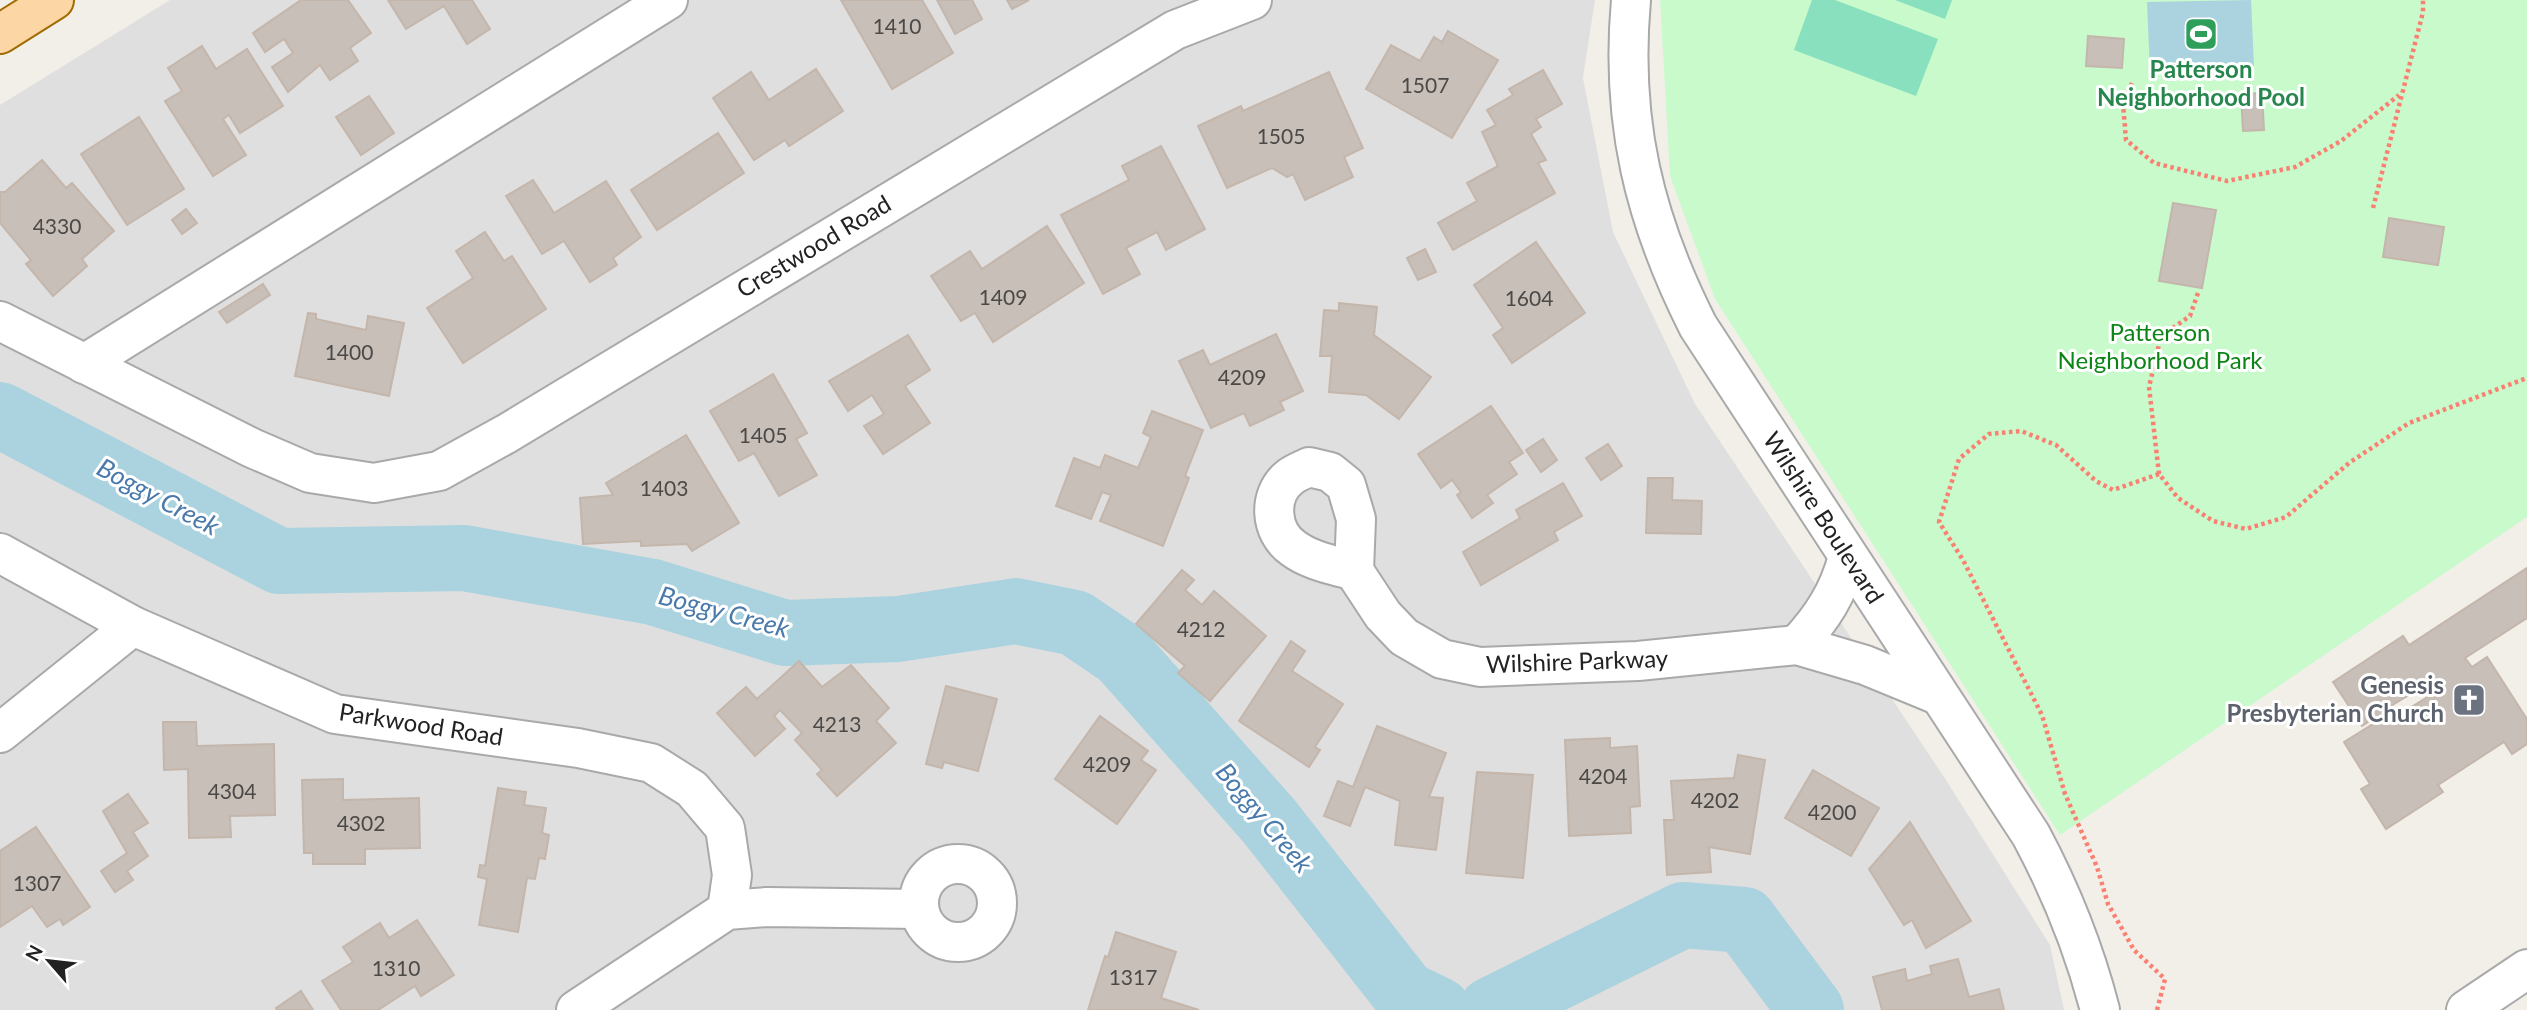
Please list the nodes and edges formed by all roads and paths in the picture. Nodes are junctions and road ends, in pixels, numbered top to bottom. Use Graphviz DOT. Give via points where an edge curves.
graph roads {
  1 [pos="54,0"];
  2 [pos="668,0"];
  3 [pos="1252,0"];
  4 [pos="1631,0"];
  5 [pos="2423,0"];
  6 [pos="0,34"];
  7 [pos="2132,83"];
  8 [pos="2399,95"];
  9 [pos="2373,208"];
  10 [pos="2199,290"];
  11 [pos="0,321"];
  12 [pos="84,364"];
  13 [pos="2527,378"];
  14 [pos="2159,474"];
  15 [pos="0,552"];
  16 [pos="1848,556"];
  17 [pos="1354,571"];
  18 [pos="133,626"];
  19 [pos="1797,645"];
  20 [pos="1938,695"];
  21 [pos="0,733"];
  22 [pos="919,909"];
  23 [pos="727,910"];
  24 [pos="2527,969"];
  25 [pos="576,1010"];
  26 [pos="2100,1010"];
  27 [pos="2157,1010"];
  28 [pos="2466,1010"];
  1 -- 6 [label="main road"];
  2 -- 12 [label="street"];
  3 -- 12 [label="street, Crestwood Road" via="1175,30 439,471 374,483 310,473"];
  4 -- 16 [label="street, Wilshire Boulevard" via="1628,95 1635,153 1670,271 1698,326"];
  5 -- 8 [label="path"];
  7 -- 8 [label="path" via="2123,104 2126,140 2154,163 2227,181 2295,167 2341,141"];
  8 -- 9 [label="path"];
  10 -- 14 [label="path" via="2190,316 2161,336 2148,387"];
  11 -- 12 [label="street"];
  13 -- 14 [label="path" via="2409,423 2349,463 2286,517 2246,529 2213,521 2178,498"];
  14 -- 27 [label="path" via="2113,490 2056,445 2021,431 1989,434 1959,459 1939,522 1963,559 2042,715 2065,794 2108,904 2134,950 2165,978"];
  15 -- 18 [label="street, Parkwood Road"];
  16 -- 19 [label="street" via="1831,604"];
  16 -- 20 [label="street, Wilshire Boulevard"];
  17 -- 19 [label="street, Wilshire Parkway" via="1404,637 1442,659 1480,667 1638,661"];
  18 -- 21 [label="street"];
  18 -- 23 [label="street, Parkwood Road" via="335,714 578,748 651,763 692,789 725,828 732,875"];
  19 -- 20 [label="street, Wilshire Parkway" via="1865,664"];
  20 -- 26 [label="street, Wilshire Boulevard" via="2031,835 2062,893 2084,948"];
  22 -- 23 [label="street"];
  23 -- 25 [label="street"];
  24 -- 28 [label="street"];
}
